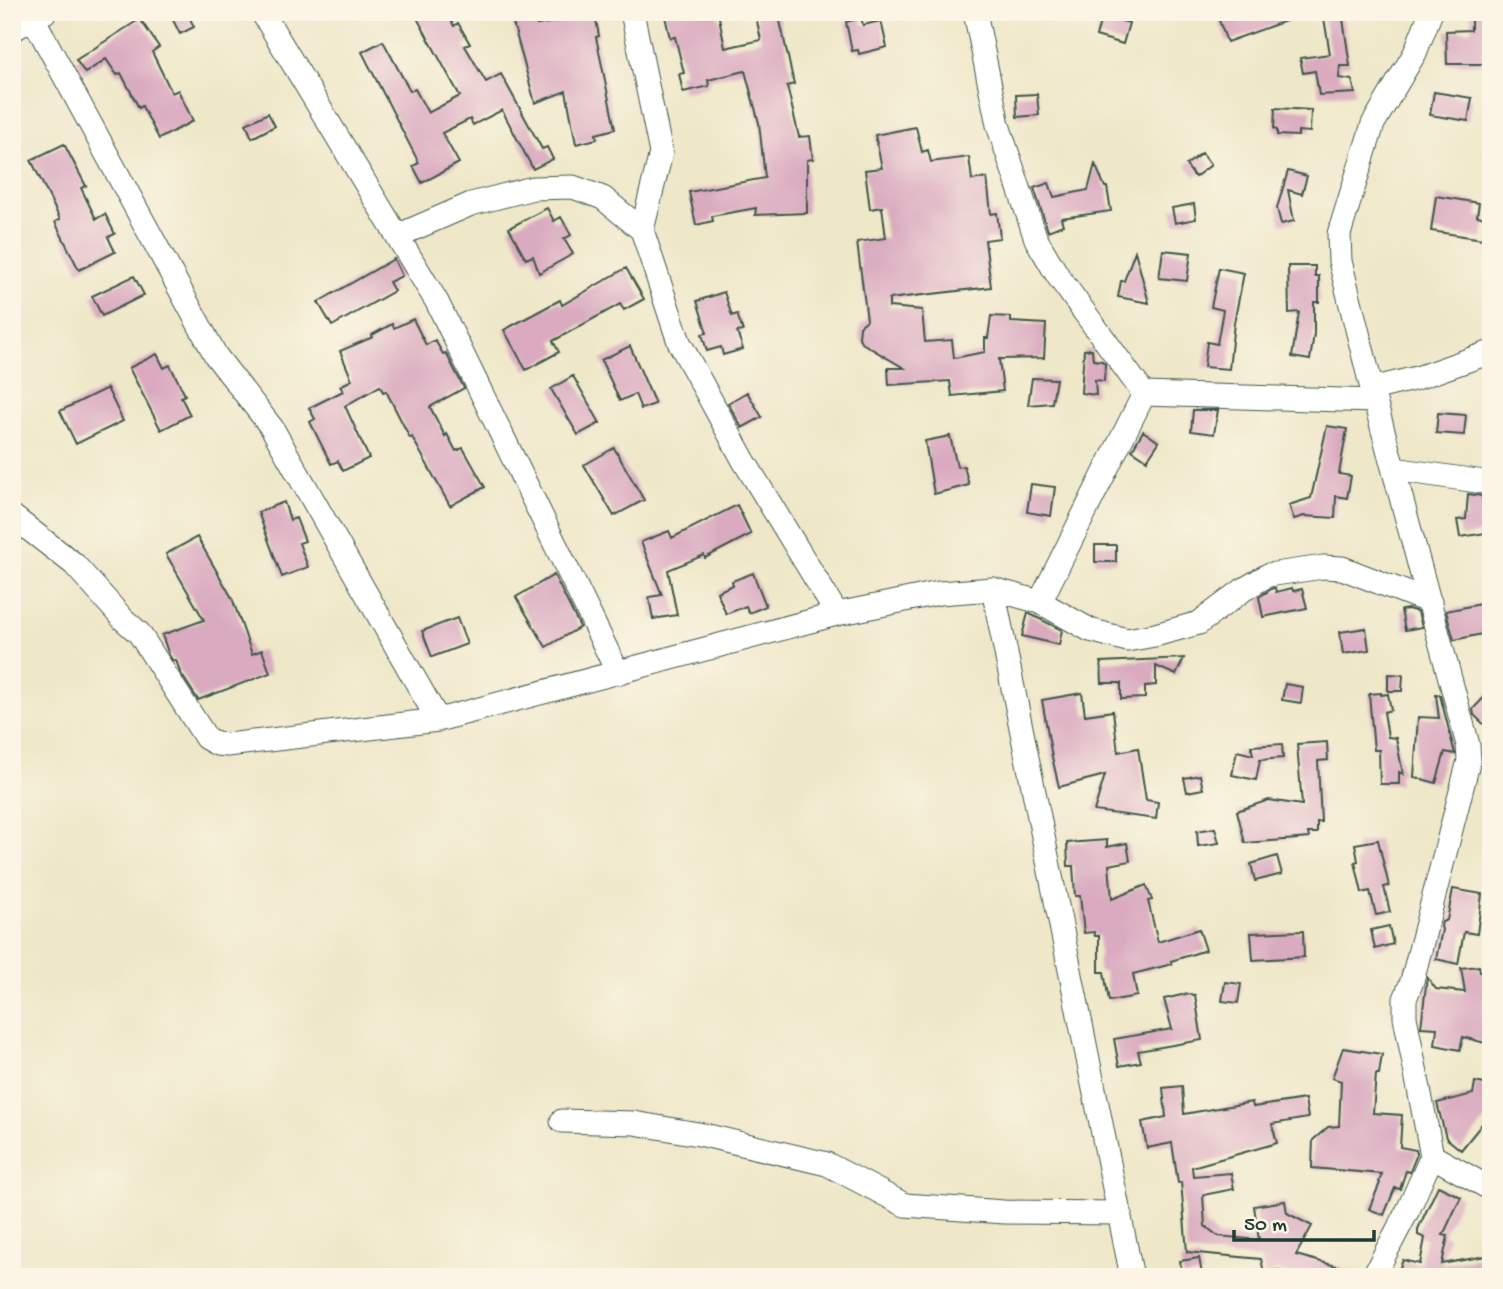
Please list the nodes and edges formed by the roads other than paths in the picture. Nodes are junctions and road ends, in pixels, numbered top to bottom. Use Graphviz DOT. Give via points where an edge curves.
graph roads {
  1 [pos="262,12"];
  2 [pos="632,12"];
  3 [pos="975,12"];
  4 [pos="1431,12"];
  5 [pos="39,15"];
  6 [pos="12,30"];
  7 [pos="642,230"];
  8 [pos="397,236"];
  9 [pos="1491,352"];
  10 [pos="1144,394"];
  11 [pos="1373,395"];
  12 [pos="1394,469"];
  13 [pos="1491,483"];
  14 [pos="12,516"];
  15 [pos="993,589"];
  16 [pos="1430,602"];
  17 [pos="1040,603"];
  18 [pos="837,614"];
  19 [pos="618,673"];
  20 [pos="438,720"];
  21 [pos="562,1121"];
  22 [pos="1432,1156"];
  23 [pos="1491,1189"];
  24 [pos="1120,1213"];
  25 [pos="1132,1277"];
  26 [pos="1373,1277"];
  1 -- 8 [label="street"];
  2 -- 7 [label="street" via="661,153"];
  3 -- 10 [label="street" via="998,125 1036,239"];
  4 -- 11 [label="street" via="1415,53 1373,124 1339,234 1340,261"];
  5 -- 6 [label="street"];
  5 -- 20 [label="street" via="216,356 272,428"];
  7 -- 8 [label="street" via="603,198 573,187 533,188 471,204"];
  7 -- 18 [label="street" via="679,342 744,461"];
  8 -- 19 [label="street" via="437,302"];
  9 -- 11 [label="street"];
  10 -- 11 [label="street"];
  10 -- 17 [label="street"];
  11 -- 12 [label="street"];
  12 -- 13 [label="street"];
  12 -- 16 [label="street"];
  14 -- 20 [label="street" via="74,564 139,633 206,738 217,744"];
  15 -- 17 [label="street"];
  15 -- 18 [label="street" via="939,593"];
  15 -- 24 [label="street"];
  16 -- 17 [label="street" via="1342,568 1323,567 1268,575 1199,623 1127,640 1090,630"];
  16 -- 22 [label="street" via="1469,760 1405,999"];
  18 -- 19 [label="street"];
  19 -- 20 [label="street"];
  21 -- 24 [label="street" via="634,1123 827,1164 905,1205"];
  22 -- 23 [label="street"];
  22 -- 26 [label="street"];
  24 -- 25 [label="street"];
}
